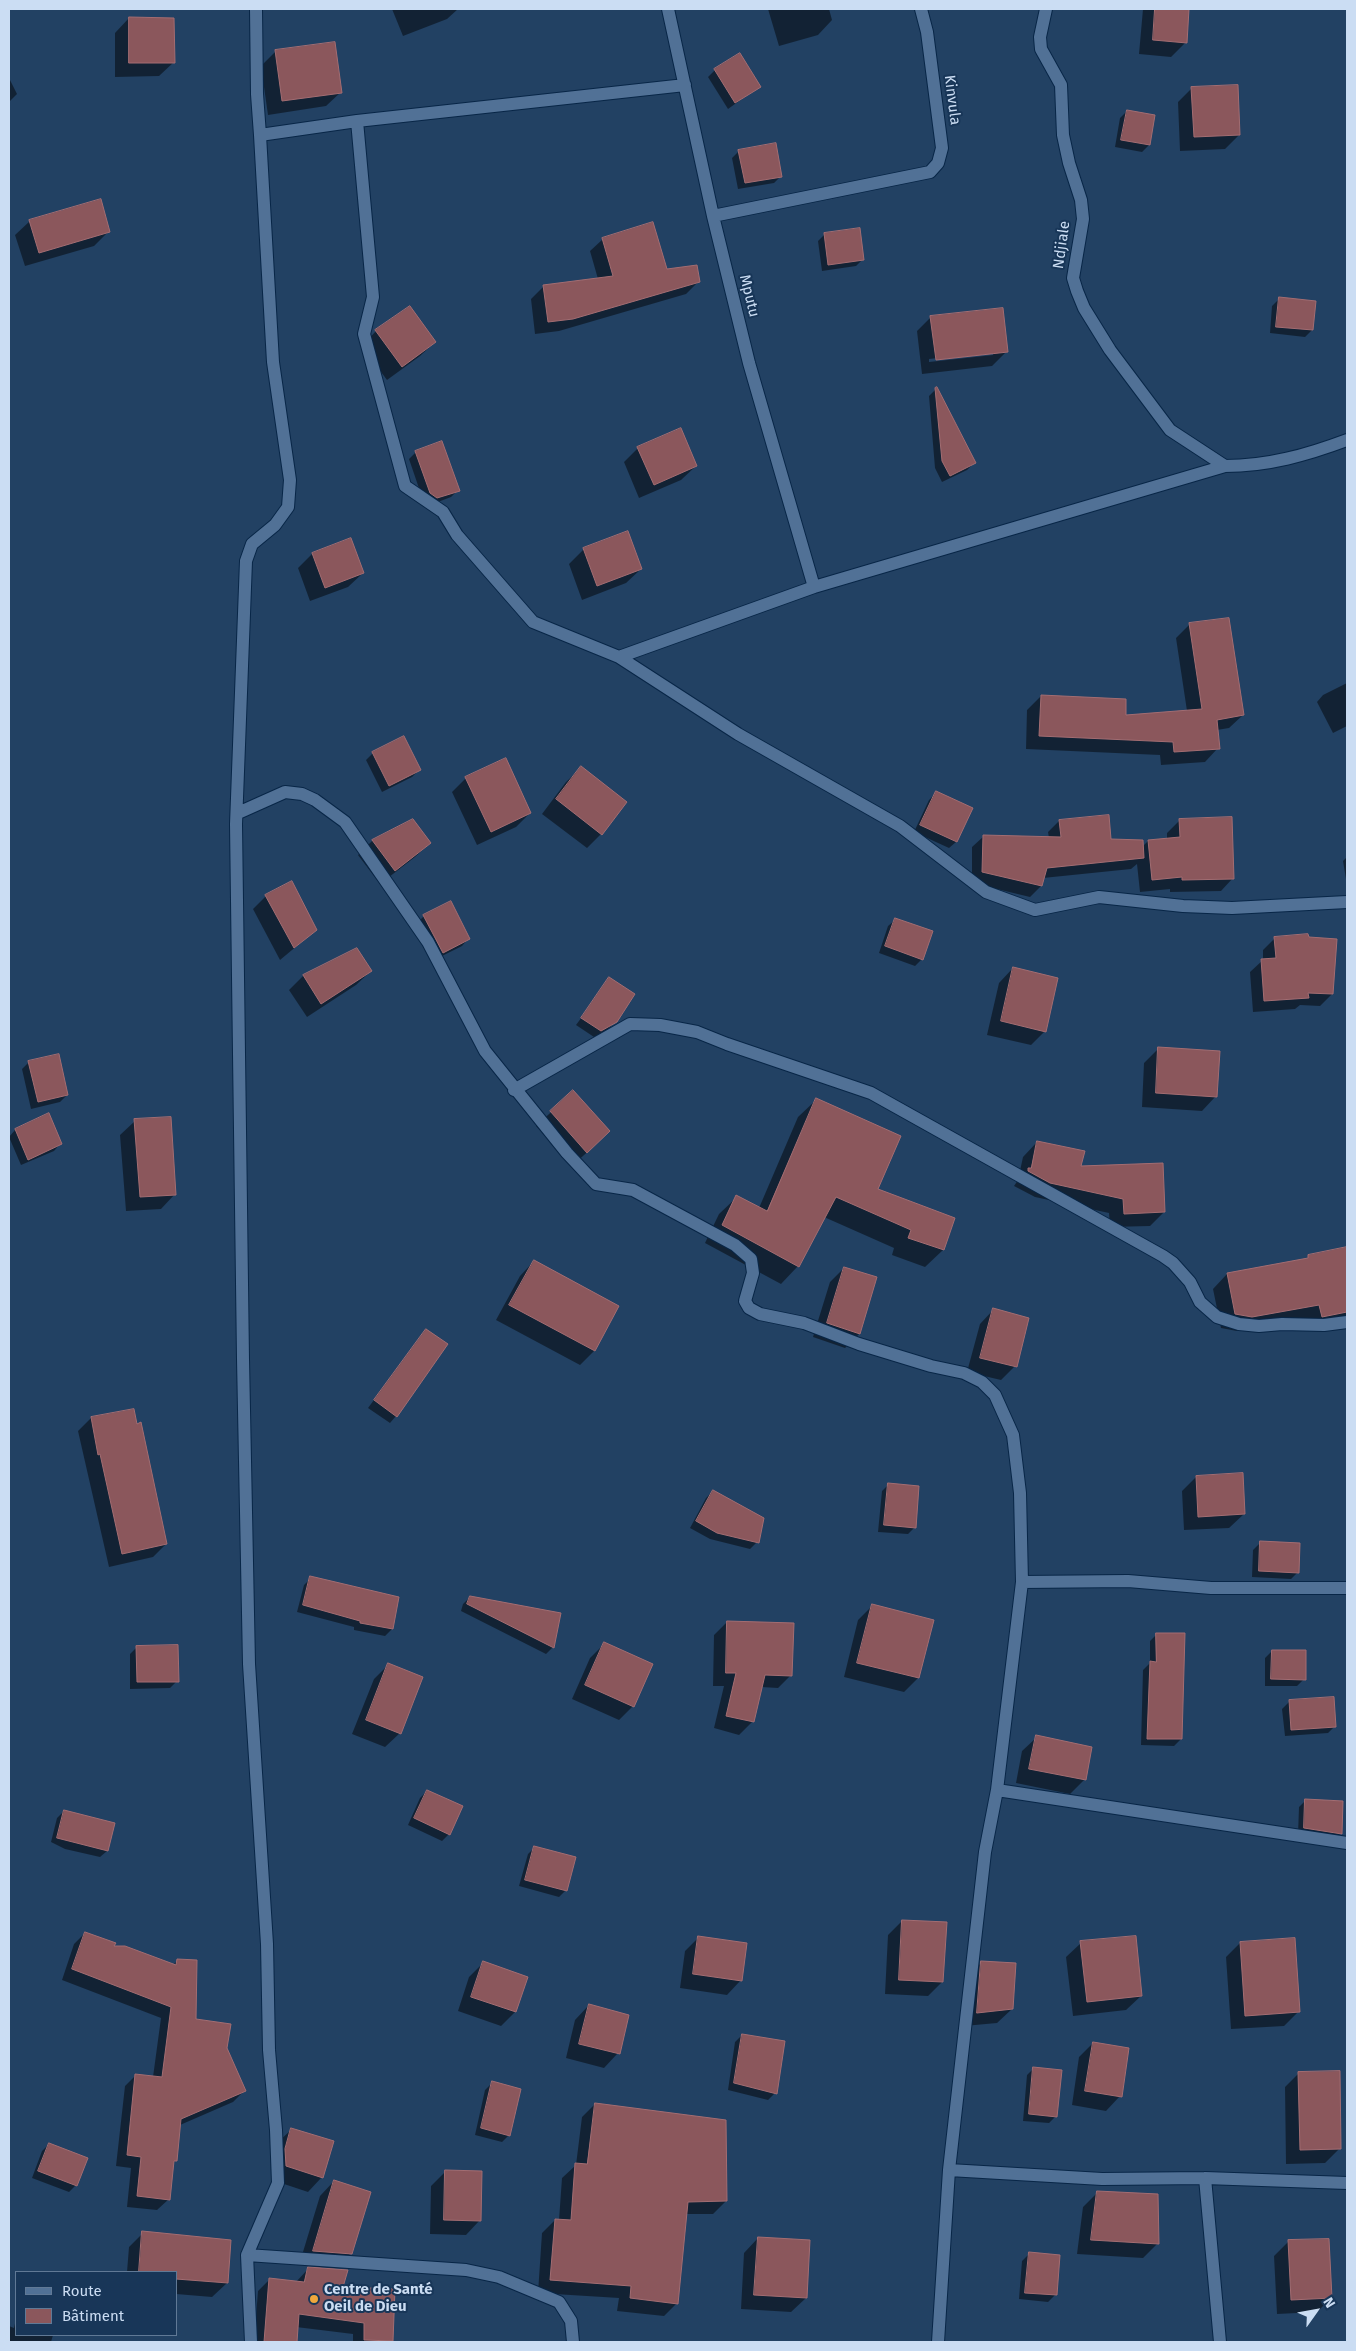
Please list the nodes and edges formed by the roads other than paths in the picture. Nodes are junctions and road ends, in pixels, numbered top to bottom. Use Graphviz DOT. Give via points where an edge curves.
graph roads {
  1 [pos="256,9"];
  2 [pos="668,9"];
  3 [pos="921,9"];
  4 [pos="1046,9"];
  5 [pos="685,85"];
  6 [pos="357,121"];
  7 [pos="260,135"];
  8 [pos="713,216"];
  9 [pos="1347,440"];
  10 [pos="1225,466"];
  11 [pos="814,586"];
  12 [pos="619,657"];
  13 [pos="238,813"];
  14 [pos="1347,902"];
  15 [pos="514,1090"];
  16 [pos="1347,1322"];
  17 [pos="1022,1582"];
  18 [pos="1347,1588"];
  19 [pos="997,1790"];
  20 [pos="1347,1843"];
  21 [pos="949,2170"];
  22 [pos="1205,2178"];
  23 [pos="1347,2183"];
  24 [pos="247,2255"];
  25 [pos="250,2342"];
  26 [pos="573,2342"];
  27 [pos="938,2342"];
  28 [pos="1220,2342"];
  1 -- 7 [label="street"];
  2 -- 5 [label="street, Mputu"];
  3 -- 8 [label="street, Kinvula" via="942,148 935,168 930,172"];
  4 -- 10 [label="street, Ndjiale" via="1041,49 1061,85 1063,135 1081,200 1083,219 1073,278 1077,291 1110,350 1170,430"];
  5 -- 6 [label="street"];
  5 -- 8 [label="street, Mputu"];
  6 -- 7 [label="street"];
  6 -- 12 [label="street" via="373,297 364,334 405,486 443,512 457,535 533,622"];
  7 -- 13 [label="street" via="273,362 290,480 288,507 275,526 252,544 246,561"];
  8 -- 11 [label="street, Mputu" via="749,363"];
  9 -- 10 [label="street" via="1279,461"];
  10 -- 11 [label="street"];
  11 -- 12 [label="street"];
  12 -- 14 [label="street" via="738,734 900,826 986,892 1035,910 1099,896 1232,908"];
  13 -- 15 [label="street" via="285,792 315,800 345,822 428,942 485,1051"];
  13 -- 24 [label="street" via="249,1664 278,2183"];
  15 -- 16 [label="street" via="630,1024 660,1025 697,1032 871,1093 1163,1256 1190,1282 1200,1302 1217,1316 1239,1324 1259,1326"];
  15 -- 17 [label="street" via="596,1184 632,1190 735,1245 751,1259 753,1273 745,1302 749,1308 931,1366 964,1373 982,1382 995,1395 1013,1435 1020,1493"];
  17 -- 18 [label="street" via="1128,1581 1210,1588"];
  17 -- 19 [label="street"];
  19 -- 20 [label="street"];
  19 -- 21 [label="street" via="985,1852"];
  21 -- 22 [label="street" via="1102,2179"];
  21 -- 27 [label="street"];
  22 -- 23 [label="street"];
  22 -- 28 [label="street"];
  24 -- 25 [label="street"];
  24 -- 26 [label="street" via="466,2270 499,2277 559,2302 570,2321"];
}
